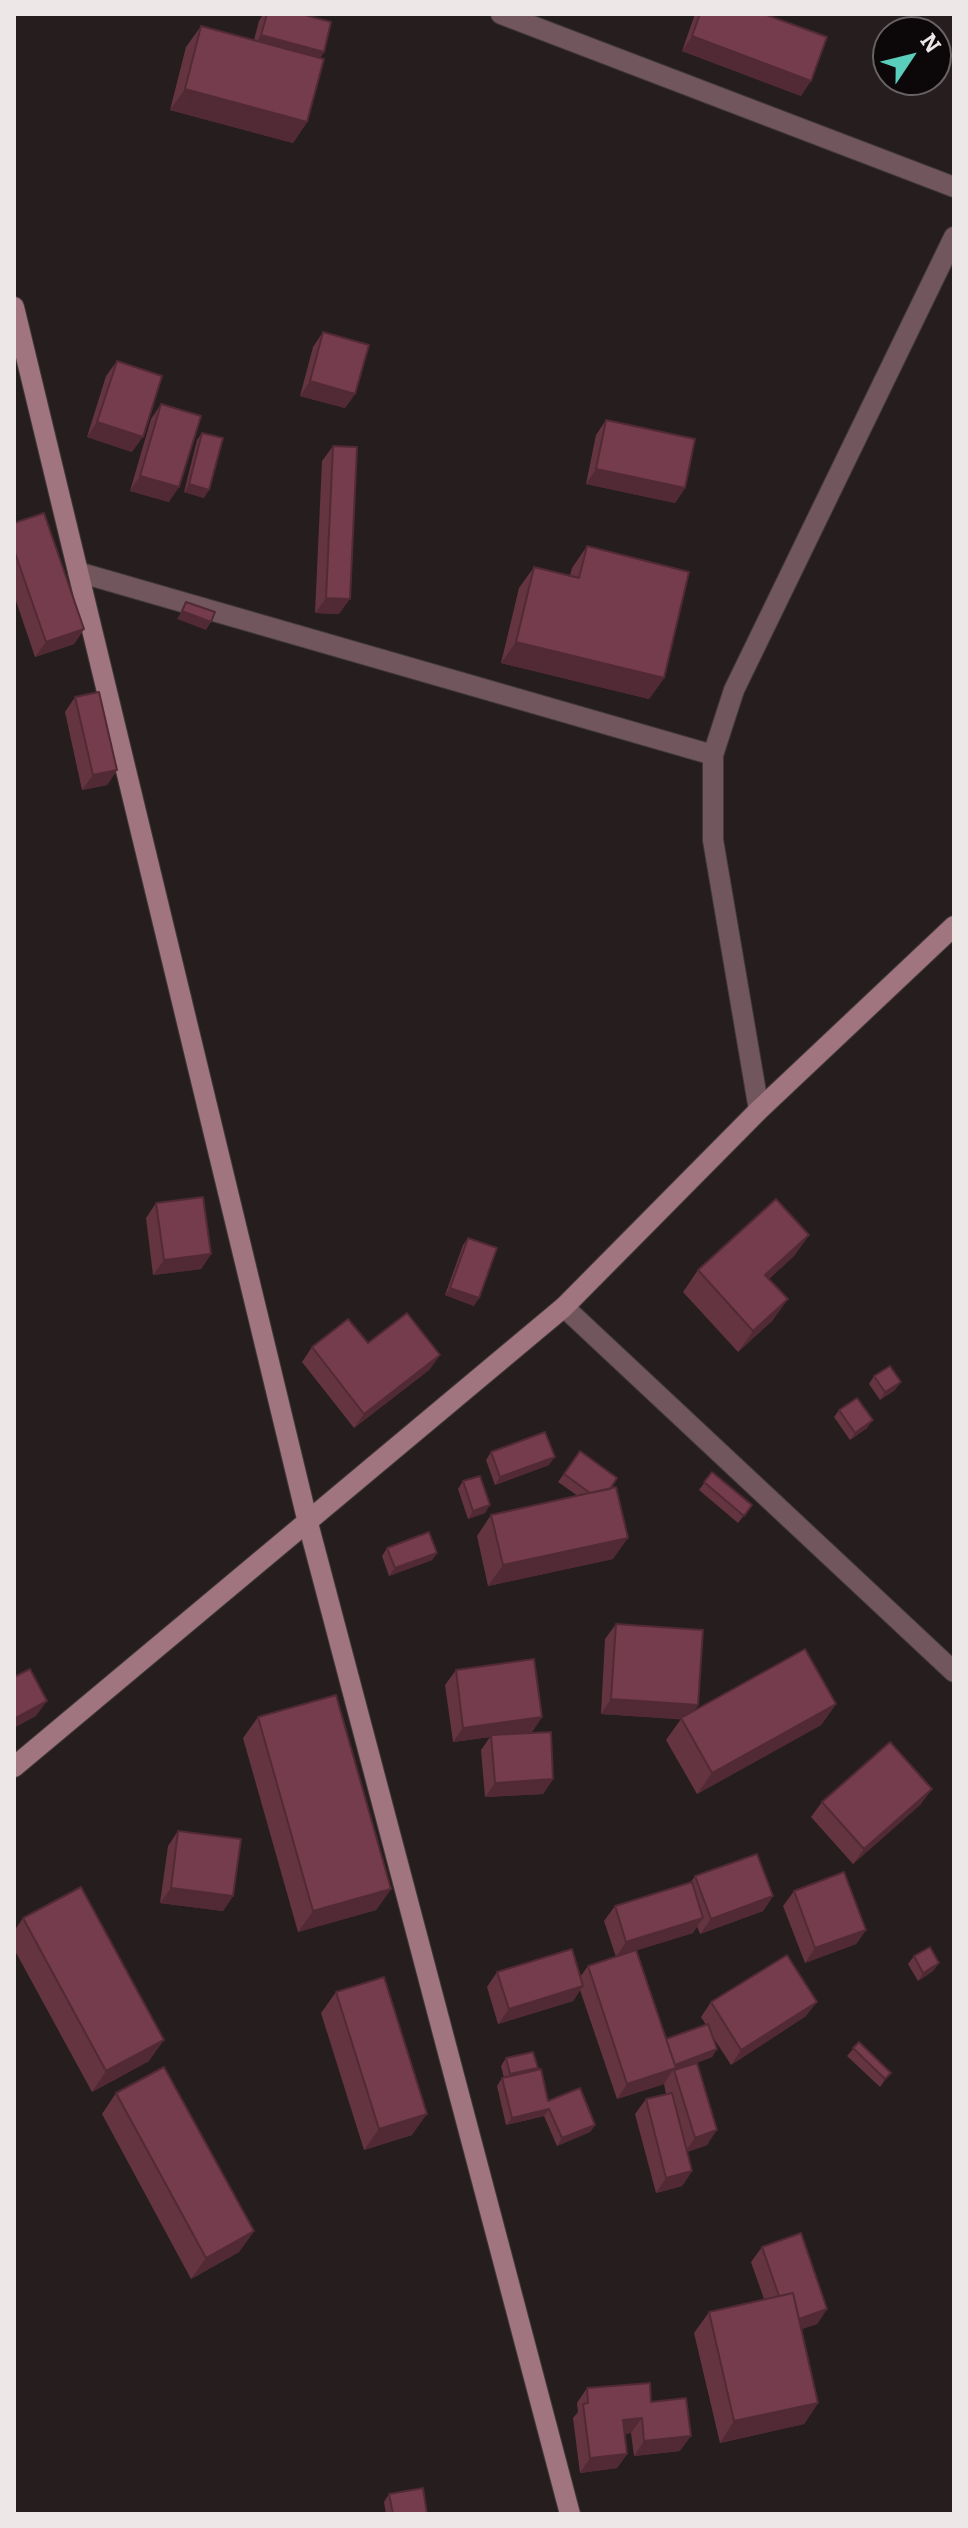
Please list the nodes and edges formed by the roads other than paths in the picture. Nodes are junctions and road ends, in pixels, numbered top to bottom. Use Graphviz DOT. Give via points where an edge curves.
graph roads {
  1 [pos="501,14"];
  2 [pos="954,187"];
  3 [pos="954,237"];
  4 [pos="14,307"];
  5 [pos="78,572"];
  6 [pos="713,755"];
  7 [pos="954,926"];
  8 [pos="759,1110"];
  9 [pos="564,1307"];
  10 [pos="308,1523"];
  11 [pos="954,1672"];
  12 [pos="14,1767"];
  13 [pos="570,2514"];
  1 -- 2 [label="street"];
  3 -- 6 [label="street" via="734,690"];
  4 -- 5 [label="main road"];
  5 -- 6 [label="street"];
  5 -- 10 [label="main road"];
  6 -- 8 [label="street" via="713,840"];
  7 -- 8 [label="main road"];
  8 -- 9 [label="main road"];
  9 -- 10 [label="main road"];
  9 -- 11 [label="street"];
  10 -- 12 [label="main road"];
  10 -- 13 [label="main road"];
}
